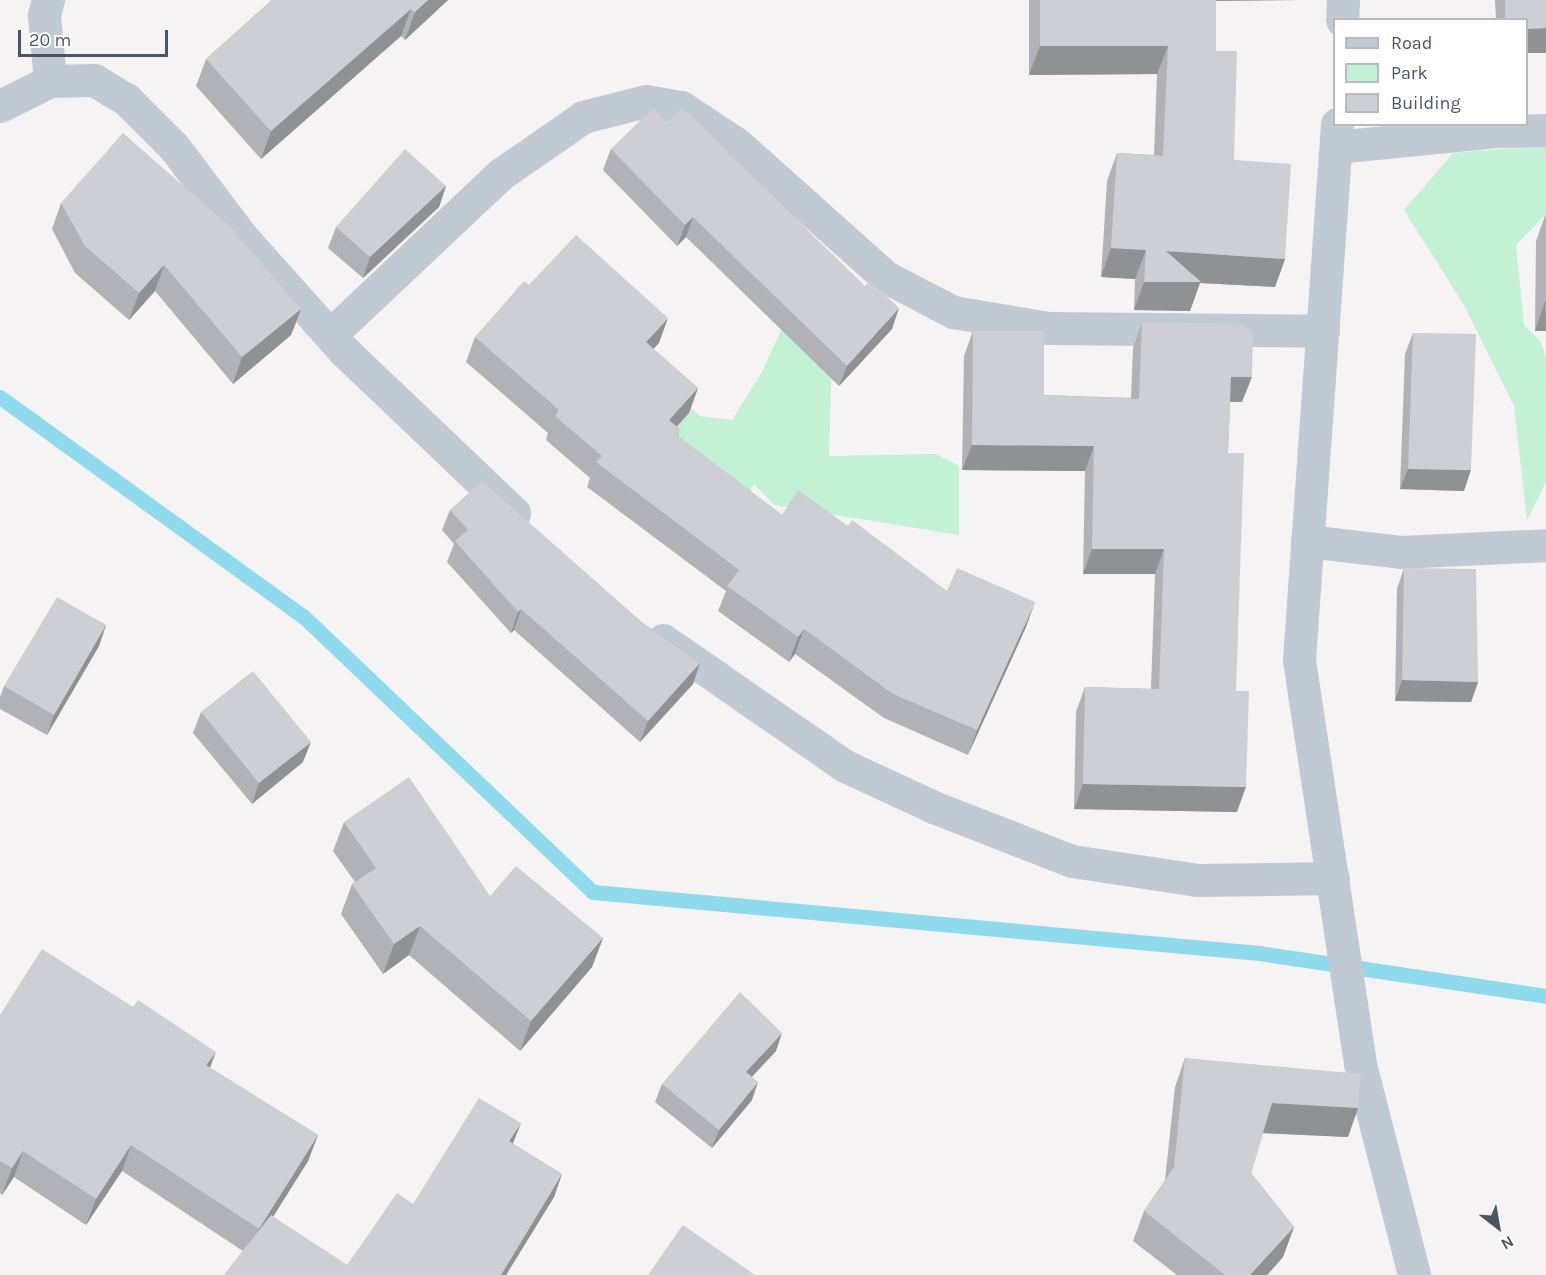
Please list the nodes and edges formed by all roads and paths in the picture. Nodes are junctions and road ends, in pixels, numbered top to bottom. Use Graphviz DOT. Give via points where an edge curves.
graph roads {
  1 [pos="48,0"];
  2 [pos="1343,0"];
  3 [pos="1342,18"];
  4 [pos="50,81"];
  5 [pos="0,106"];
  6 [pos="1546,130"];
  7 [pos="1337,136"];
  8 [pos="1323,331"];
  9 [pos="330,335"];
  10 [pos="535,531"];
  11 [pos="1307,541"];
  12 [pos="1546,545"];
  13 [pos="639,622"];
  14 [pos="1333,878"];
  15 [pos="1414,1275"];
  1 -- 4 [label="street" via="44,15"];
  2 -- 3 [label="street"];
  4 -- 5 [label="street"];
  4 -- 9 [label="street" via="94,80 126,99 174,147 242,237"];
  6 -- 7 [label="street"];
  7 -- 8 [label="street"];
  8 -- 9 [label="street" via="1049,328 953,312 886,277 737,144 681,107 646,101 583,117 501,174"];
  8 -- 11 [label="street"];
  9 -- 10 [label="street"];
  11 -- 12 [label="street" via="1400,552"];
  11 -- 14 [label="street" via="1299,660"];
  13 -- 14 [label="street" via="845,766 936,808 1072,861 1197,880"];
  14 -- 15 [label="street" via="1360,1064"];
}
